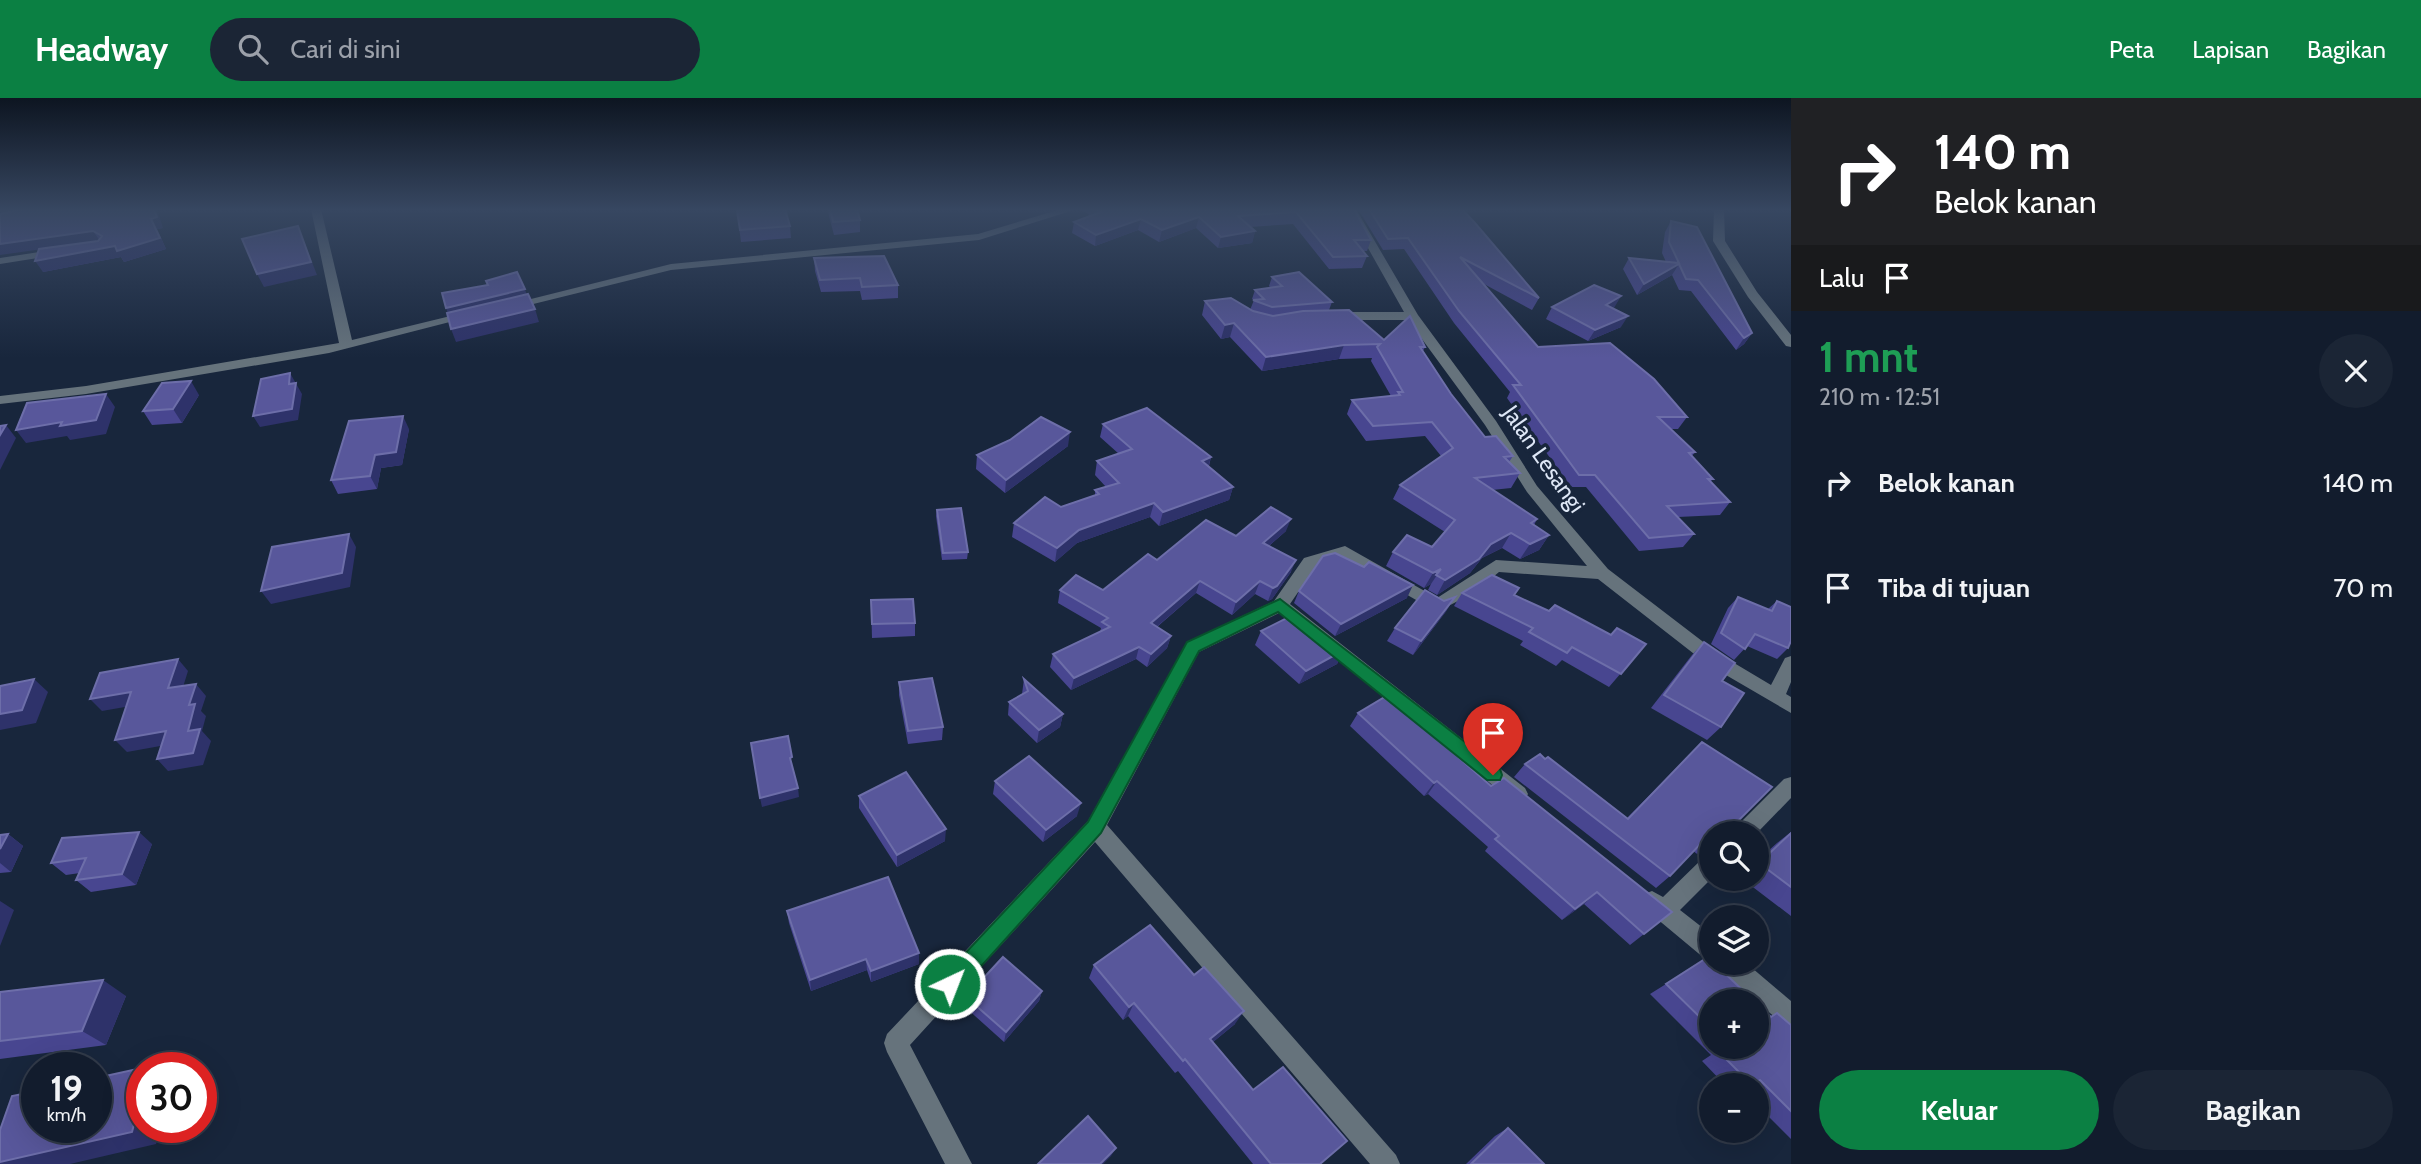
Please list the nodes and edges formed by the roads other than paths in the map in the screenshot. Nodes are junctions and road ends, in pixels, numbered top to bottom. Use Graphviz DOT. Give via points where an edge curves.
graph roads {
  1 [pos="327,259"];
  2 [pos="756,259"];
  3 [pos="1379,259"];
  4 [pos="1730,259"];
  5 [pos="495,310"];
  6 [pos="481,313"];
  7 [pos="1412,316"];
  8 [pos="1311,317"];
  9 [pos="346,343"];
  10 [pos="1791,343"];
  11 [pos="0,400"];
  12 [pos="1602,573"];
  13 [pos="1280,604"];
  14 [pos="1791,663"];
  15 [pos="1783,701"];
  16 [pos="1791,785"];
  17 [pos="1536,808"];
  18 [pos="1754,821"];
  19 [pos="1095,827"];
  20 [pos="1699,877"];
  21 [pos="1632,885"];
  22 [pos="1664,911"];
  23 [pos="1699,939"];
  24 [pos="1742,975"];
  25 [pos="1791,1016"];
  26 [pos="959,1164"];
  27 [pos="1387,1164"];
  1 -- 9 [label="street"];
  2 -- 5 [label="street" via="671,267"];
  3 -- 7 [label="street, Jalan Lesangi"];
  4 -- 10 [label="street"];
  6 -- 9 [label="street"];
  7 -- 8 [label="street"];
  7 -- 12 [label="street, Jalan Lesangi" via="1532,489"];
  9 -- 11 [label="street" via="124,384"];
  12 -- 13 [label="street" via="1496,566 1437,607 1345,552 1310,562"];
  12 -- 15 [label="street, Jalan Lesangi" via="1713,659"];
  13 -- 17 [label="street"];
  13 -- 19 [label="street" via="1193,646"];
  14 -- 15 [label="street"];
  16 -- 18 [label="street"];
  19 -- 26 [label="street" via="896,1043"];
  19 -- 27 [label="street"];
  20 -- 22 [label="street"];
  21 -- 22 [label="street"];
  22 -- 23 [label="street"];
  24 -- 25 [label="street"];
}
